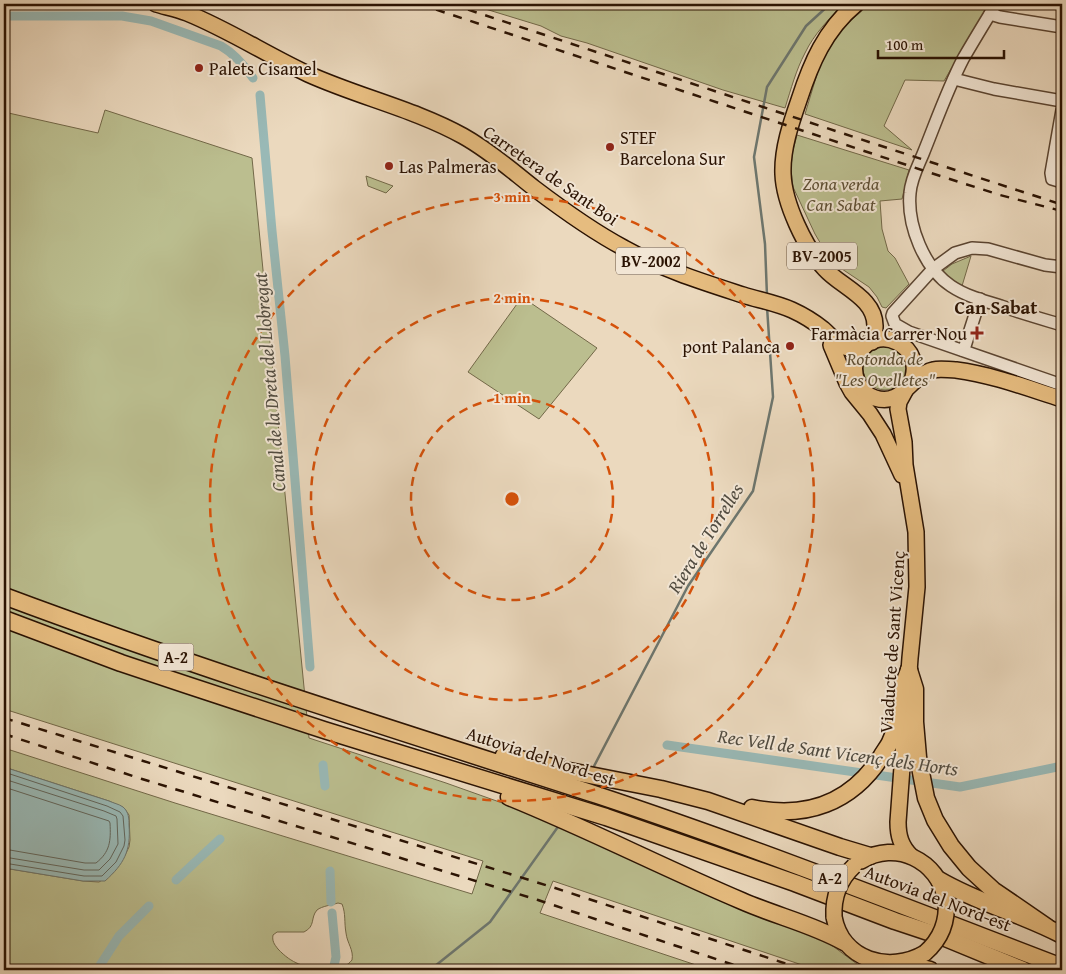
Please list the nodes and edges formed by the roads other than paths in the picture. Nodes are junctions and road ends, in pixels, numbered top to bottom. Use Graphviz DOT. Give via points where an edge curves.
graph roads {
  1 [pos="156,4"];
  2 [pos="856,4"];
  3 [pos="993,9"];
  4 [pos="1062,27"];
  5 [pos="954,79"];
  6 [pos="1062,101"];
  7 [pos="1062,110"];
  8 [pos="785,148"];
  9 [pos="1057,180"];
  10 [pos="1062,267"];
  11 [pos="932,269"];
  12 [pos="980,300"];
  13 [pos="796,312"];
  14 [pos="1062,325"];
  15 [pos="897,342"];
  16 [pos="831,345"];
  17 [pos="868,345"];
  18 [pos="962,350"];
  19 [pos="911,354"];
  20 [pos="953,370"];
  21 [pos="854,372"];
  22 [pos="908,388"];
  23 [pos="1062,388"];
  24 [pos="874,398"];
  25 [pos="906,465"];
  26 [pos="911,500"];
  27 [pos="4,596"];
  28 [pos="4,619"];
  29 [pos="910,670"];
  30 [pos="911,756"];
  31 [pos="560,777"];
  32 [pos="708,800"];
  33 [pos="544,804"];
  34 [pos="898,822"];
  35 [pos="875,855"];
  36 [pos="911,856"];
  37 [pos="939,880"];
  38 [pos="1047,927"];
  39 [pos="1062,935"];
  40 [pos="844,942"];
  41 [pos="875,966"];
  42 [pos="898,967"];
  43 [pos="1062,967"];
  44 [pos="930,970"];
  45 [pos="1023,970"];
  1 -- 13 [label="main road, Carretera de Sant Boi / BV-2002" via="210,24 322,80 462,136 489,152 576,218 650,261"];
  2 -- 8 [label="main road, BV-2005" via="842,17 817,52 802,88"];
  3 -- 4 [label="street" via="1000,17"];
  3 -- 5 [label="street"];
  5 -- 6 [label="street"];
  5 -- 11 [label="street" via="915,173 910,193 910,213 916,235"];
  7 -- 9 [label="street" via="1051,173"];
  8 -- 15 [label="main road, BV-2005" via="792,197 817,250 835,271 869,297 884,328"];
  8 -- 17 [label="main road, BV-2005" via="783,174 795,220 825,270 860,297 871,311 875,328"];
  10 -- 11 [label="street" via="972,248 955,252"];
  11 -- 12 [label="street" via="952,287"];
  11 -- 18 [label="street" via="892,316 895,324 909,332"];
  12 -- 14 [label="street"];
  12 -- 18 [label="street"];
  13 -- 16 [label="main road, BV-2002"];
  13 -- 17 [label="main road, BV-2002" via="822,328 840,345 847,348"];
  15 -- 17 [label="main road, BV-2002" via="883,339"];
  15 -- 19 [label="main road"];
  16 -- 21 [label="main road, BV-2002" via="846,358"];
  16 -- 26 [label="main road" via="852,392 883,434"];
  17 -- 21 [label="main road" via="859,353"];
  18 -- 23 [label="street"];
  19 -- 22 [label="main road" via="915,365"];
  19 -- 23 [label="main road" via="927,360 971,364"];
  20 -- 22 [label="main road" via="927,372"];
  20 -- 23 [label="main road" via="1008,382"];
  20 -- 25 [label="main road" via="928,380 912,398 907,415"];
  21 -- 24 [label="main road, BV-2002" via="859,385"];
  22 -- 24 [label="main road" via="893,398"];
  22 -- 25 [label="main road, Viaducte de Sant Vicenç" via="898,409"];
  24 -- 25 [label="main road, Viaducte de Sant Vicenç" via="892,422"];
  25 -- 26 [label="main road, Viaducte de Sant Vicenç"];
  26 -- 29 [label="main road, Viaducte de Sant Vicenç" via="916,532 917,587"];
  27 -- 31 [label="highway, Autovia del Nord-est / A-2" via="331,710"];
  28 -- 33 [label="highway, A-2" via="187,686 473,776 486,788"];
  29 -- 30 [label="highway" via="915,689"];
  29 -- 32 [label="highway" via="902,689 891,742 876,764 846,794 833,802 806,810 781,812"];
  30 -- 34 [label="main road, Viaducte de Sant Vicenç" via="900,795"];
  30 -- 38 [label="highway" via="935,820 951,846 993,890"];
  31 -- 32 [label="highway" via="606,778"];
  31 -- 43 [label="highway, Autovia del Nord-est / A-2" via="596,795 809,870"];
  32 -- 35 [label="highway" via="840,847"];
  33 -- 40 [label="highway" via="578,826 744,902"];
  33 -- 45 [label="highway, Autovia del Nord-est / A-2" via="587,811 943,937"];
  34 -- 35 [label="main road, Viaducte de Sant Vicenç" via="890,840"];
  34 -- 36 [label="main road, Viaducte de Sant Vicenç" via="902,845"];
  35 -- 36 [label="main road, Viaducte de Sant Vicenç" via="896,852"];
  35 -- 40 [label="main road, Viaducte de Sant Vicenç, bridge" via="854,866 838,886 834,917"];
  36 -- 37 [label="main road, Viaducte de Sant Vicenç"];
  37 -- 38 [label="highway"];
  37 -- 42 [label="main road, Viaducte de Sant Vicenç, bridge" via="946,900 942,930 925,953"];
  38 -- 39 [label="highway"];
  40 -- 41 [label="main road, Viaducte de Sant Vicenç"];
  41 -- 42 [label="main road, Viaducte de Sant Vicenç"];
  42 -- 44 [label="highway" via="911,965"];
}
